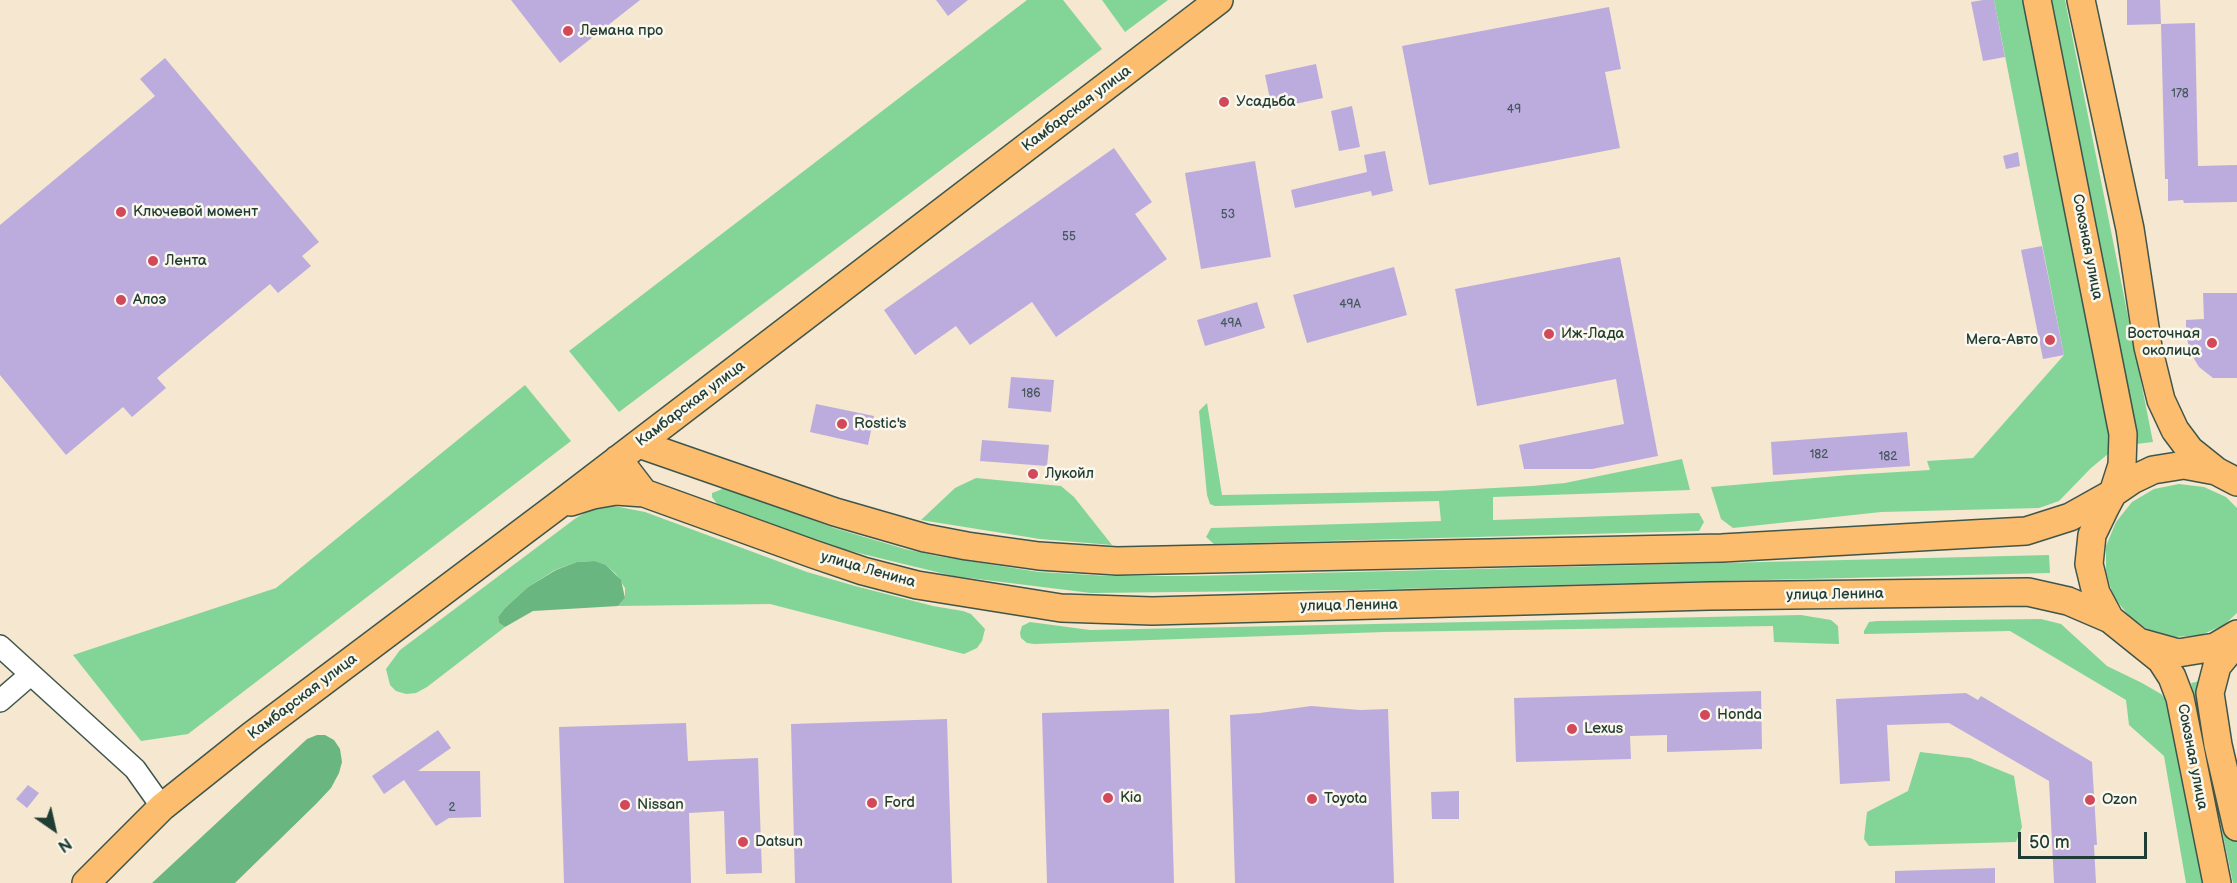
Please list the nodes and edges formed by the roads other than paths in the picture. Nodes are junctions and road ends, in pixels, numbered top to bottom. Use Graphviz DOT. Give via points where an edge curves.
graph roads {
  1 [pos="1219,0"];
  2 [pos="2037,0"];
  3 [pos="2080,0"];
  4 [pos="628,451"];
  5 [pos="2226,477"];
  6 [pos="644,493"];
  7 [pos="2113,493"];
  8 [pos="557,506"];
  9 [pos="2110,619"];
  10 [pos="2237,634"];
  11 [pos="2237,642"];
  12 [pos="2141,643"];
  13 [pos="0,646"];
  14 [pos="30,675"];
  15 [pos="0,701"];
  16 [pos="162,807"];
  17 [pos="2237,827"];
  18 [pos="86,883"];
  19 [pos="2217,883"];
  1 -- 4 [label="main road, Камбарская улица"];
  2 -- 7 [label="main road, Союзная улица" via="2123,434 2122,465"];
  3 -- 5 [label="main road" via="2130,229 2148,347 2161,400 2190,450"];
  4 -- 6 [label="main road"];
  4 -- 7 [label="main road" via="925,538 1030,555 1117,561 1722,548 2026,531 2070,516"];
  4 -- 8 [label="main road, Камбарская улица"];
  5 -- 7 [label="main road" via="2184,465 2152,470"];
  6 -- 8 [label="main road, улица Ленина" via="616,491"];
  6 -- 9 [label="main road, улица Ленина" via="863,571 917,585 1061,608 1152,611 2028,592 2068,601"];
  7 -- 9 [label="main road, Союзная улица" via="2092,535 2090,564 2096,593"];
  8 -- 16 [label="main road, Камбарская улица"];
  9 -- 12 [label="main road, Союзная улица"];
  10 -- 12 [label="main road" via="2215,647 2178,653"];
  11 -- 17 [label="main road, Союзная улица" via="2217,666 2210,693"];
  12 -- 19 [label="main road, Союзная улица" via="2161,660 2180,698"];
  13 -- 14 [label="street"];
  14 -- 15 [label="street"];
  14 -- 16 [label="street" via="135,769"];
  16 -- 18 [label="main road, Камбарская улица"];
}
